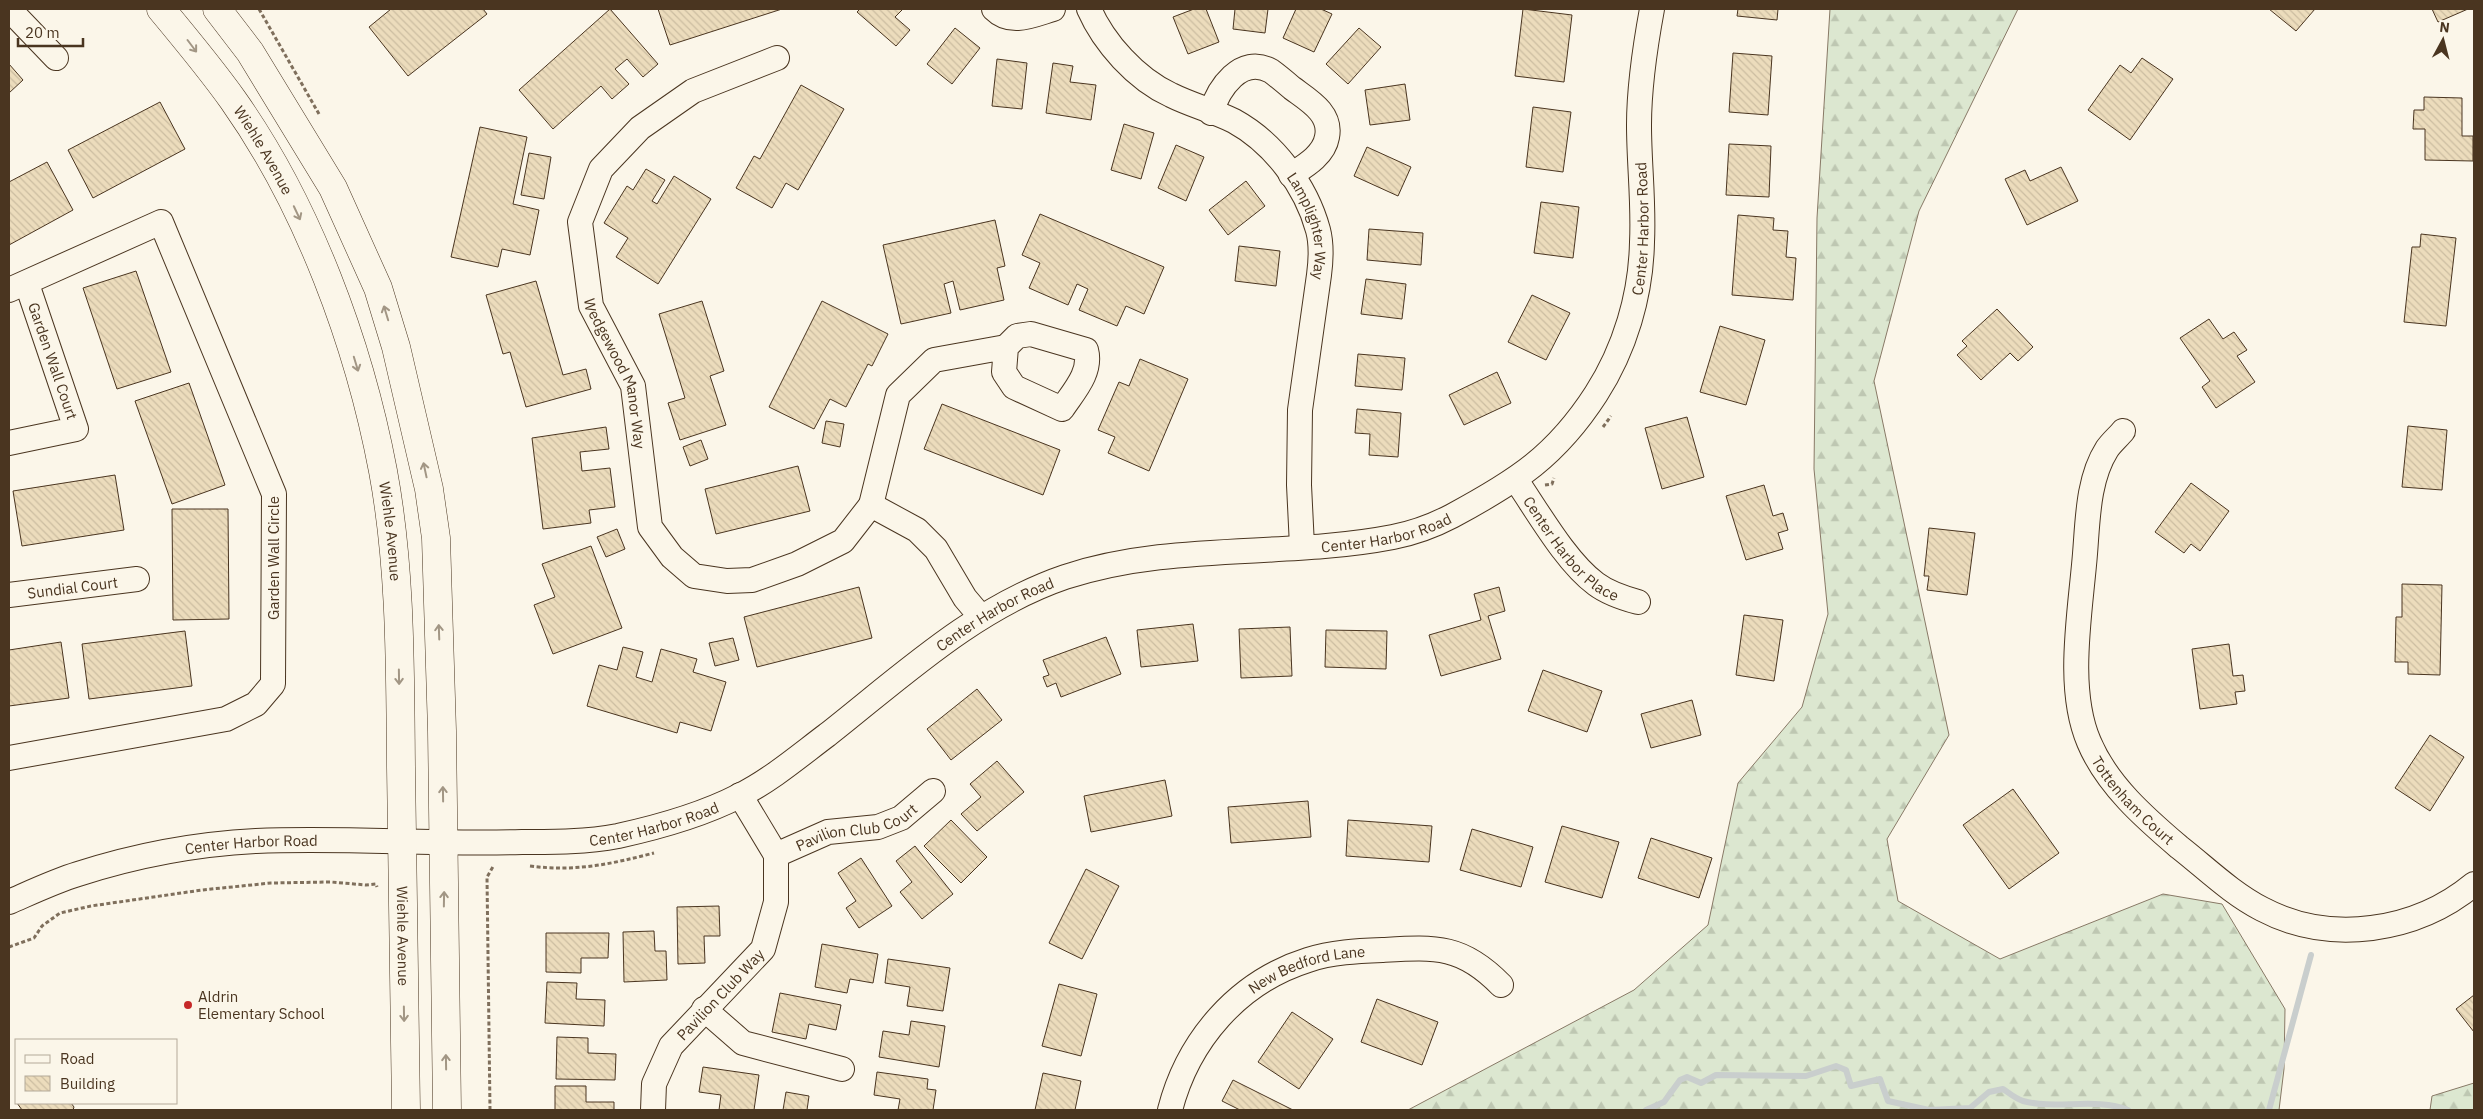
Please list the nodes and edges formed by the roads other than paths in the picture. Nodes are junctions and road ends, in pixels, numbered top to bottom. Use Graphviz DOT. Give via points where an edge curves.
graph roads {
  1 [pos="9,9"];
  2 [pos="162,9"];
  3 [pos="218,9"];
  4 [pos="994,9"];
  5 [pos="1053,9"];
  6 [pos="1089,9"];
  7 [pos="1652,9"];
  8 [pos="56,58"];
  9 [pos="777,58"];
  10 [pos="1211,113"];
  11 [pos="1291,175"];
  12 [pos="18,287"];
  13 [pos="1006,347"];
  14 [pos="2123,431"];
  15 [pos="9,443"];
  16 [pos="1516,480"];
  17 [pos="871,505"];
  18 [pos="1302,546"];
  19 [pos="137,578"];
  20 [pos="9,595"];
  21 [pos="1638,602"];
  22 [pos="981,617"];
  23 [pos="9,758"];
  24 [pos="933,791"];
  25 [pos="740,795"];
  26 [pos="402,842"];
  27 [pos="444,843"];
  28 [pos="776,855"];
  29 [pos="2474,884"];
  30 [pos="9,902"];
  31 [pos="1501,985"];
  32 [pos="704,1009"];
  33 [pos="842,1069"];
  34 [pos="406,1110"];
  35 [pos="447,1110"];
  36 [pos="653,1110"];
  37 [pos="1170,1110"];
  1 -- 8 [label="street"];
  2 -- 26 [label="main road, Wiehle Avenue, one-way" via="234,102 295,208 331,288 366,399 383,471 394,551"];
  27 -- 3 [label="main road, one-way" via="436,538 429,489 396,347 378,288 333,188 250,52"];
  4 -- 5 [label="street" via="1017,20"];
  6 -- 10 [label="street, Lamplighter Way" via="1110,46 1129,66 1168,94"];
  7 -- 16 [label="street, Center Harbor Road" via="1638,120 1642,242 1630,318 1600,389 1548,454"];
  9 -- 17 [label="street, Wedgewood Manor Way" via="693,91 640,128 601,169 580,222 591,306 633,386 650,527 672,556 694,576 727,581 752,580 796,564 843,541"];
  10 -- 11 [label="street, Lamplighter Way" via="1233,121 1256,136 1278,156"];
  10 -- 11 [label="street" via="1224,84 1234,74 1244,69 1270,70 1318,108 1328,126 1324,148"];
  11 -- 18 [label="street, Lamplighter Way" via="1318,229 1321,253 1300,410"];
  12 -- 15 [label="street, Garden Wall Court" via="76,429"];
  12 -- 23 [label="street, Garden Wall Circle" via="161,222 274,494 273,684 256,704 226,718"];
  13 -- 17 [label="street, Wedgewood Manor Way" via="934,360 898,395"];
  14 -- 29 [label="street, Tottenham Court" via="2107,449 2090,499 2076,689 2089,743 2104,771 2124,796 2166,836 2236,893 2262,910 2291,921 2339,930 2394,925 2429,913"];
  16 -- 18 [label="street, Center Harbor Road" via="1436,526 1396,537"];
  16 -- 21 [label="street, Center Harbor Place" via="1579,569 1597,585 1617,596"];
  17 -- 22 [label="street" via="917,530 936,549 965,598"];
  18 -- 22 [label="street, Center Harbor Road" via="1118,563 1047,583"];
  19 -- 20 [label="street, Sundial Court"];
  22 -- 25 [label="street, Center Harbor Road" via="794,760"];
  24 -- 28 [label="street, Pavilion Club Court" via="901,818 878,826 828,832"];
  25 -- 27 [label="street, Center Harbor Road" via="652,828 609,838"];
  25 -- 28 [label="street"];
  26 -- 27 [label="street, Center Harbor Road"];
  26 -- 30 [label="street, Center Harbor Road" via="255,841 192,848 78,874"];
  26 -- 34 [label="main road, Wiehle Avenue, one-way"];
  35 -- 27 [label="main road, one-way"];
  28 -- 32 [label="street, Pavilion Club Way" via="776,902 763,949"];
  31 -- 37 [label="street, New Bedford Lane" via="1484,968 1463,955 1439,949 1365,950 1308,960 1279,971 1250,988 1226,1009 1203,1036 1186,1065"];
  32 -- 33 [label="street" via="742,1043"];
  32 -- 36 [label="street, Pavilion Club Way" via="671,1046 654,1084"];
}
